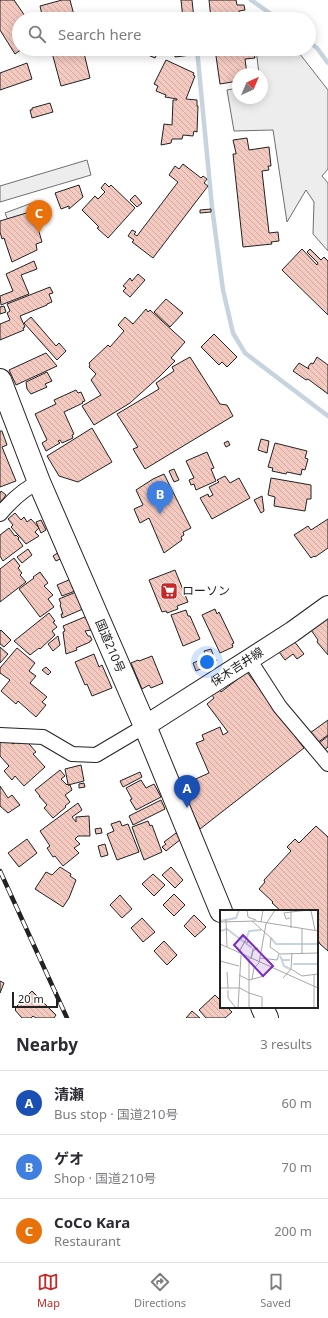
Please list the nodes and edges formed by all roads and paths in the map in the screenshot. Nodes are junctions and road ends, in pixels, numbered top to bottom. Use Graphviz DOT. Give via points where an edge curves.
graph roads {
  1 [pos="0,380"];
  2 [pos="40,482"];
  3 [pos="0,514"];
  4 [pos="328,606"];
  5 [pos="249,659"];
  6 [pos="145,726"];
  7 [pos="0,734"];
  8 [pos="328,764"];
  9 [pos="222,910"];
  10 [pos="262,1008"];
  11 [pos="267,1018"];
  1 -- 2 [label="highway, 国道210号"];
  2 -- 3 [label="street" via="12,500"];
  2 -- 6 [label="highway, 国道210号"];
  4 -- 5 [label="main road, 保木吉井線"];
  5 -- 6 [label="main road, 保木吉井線"];
  5 -- 8 [label="street" via="280,708"];
  6 -- 7 [label="street" via="96,755 72,754 43,737"];
  6 -- 9 [label="highway, 国道210号"];
  10 -- 11 [label="highway"];
}
